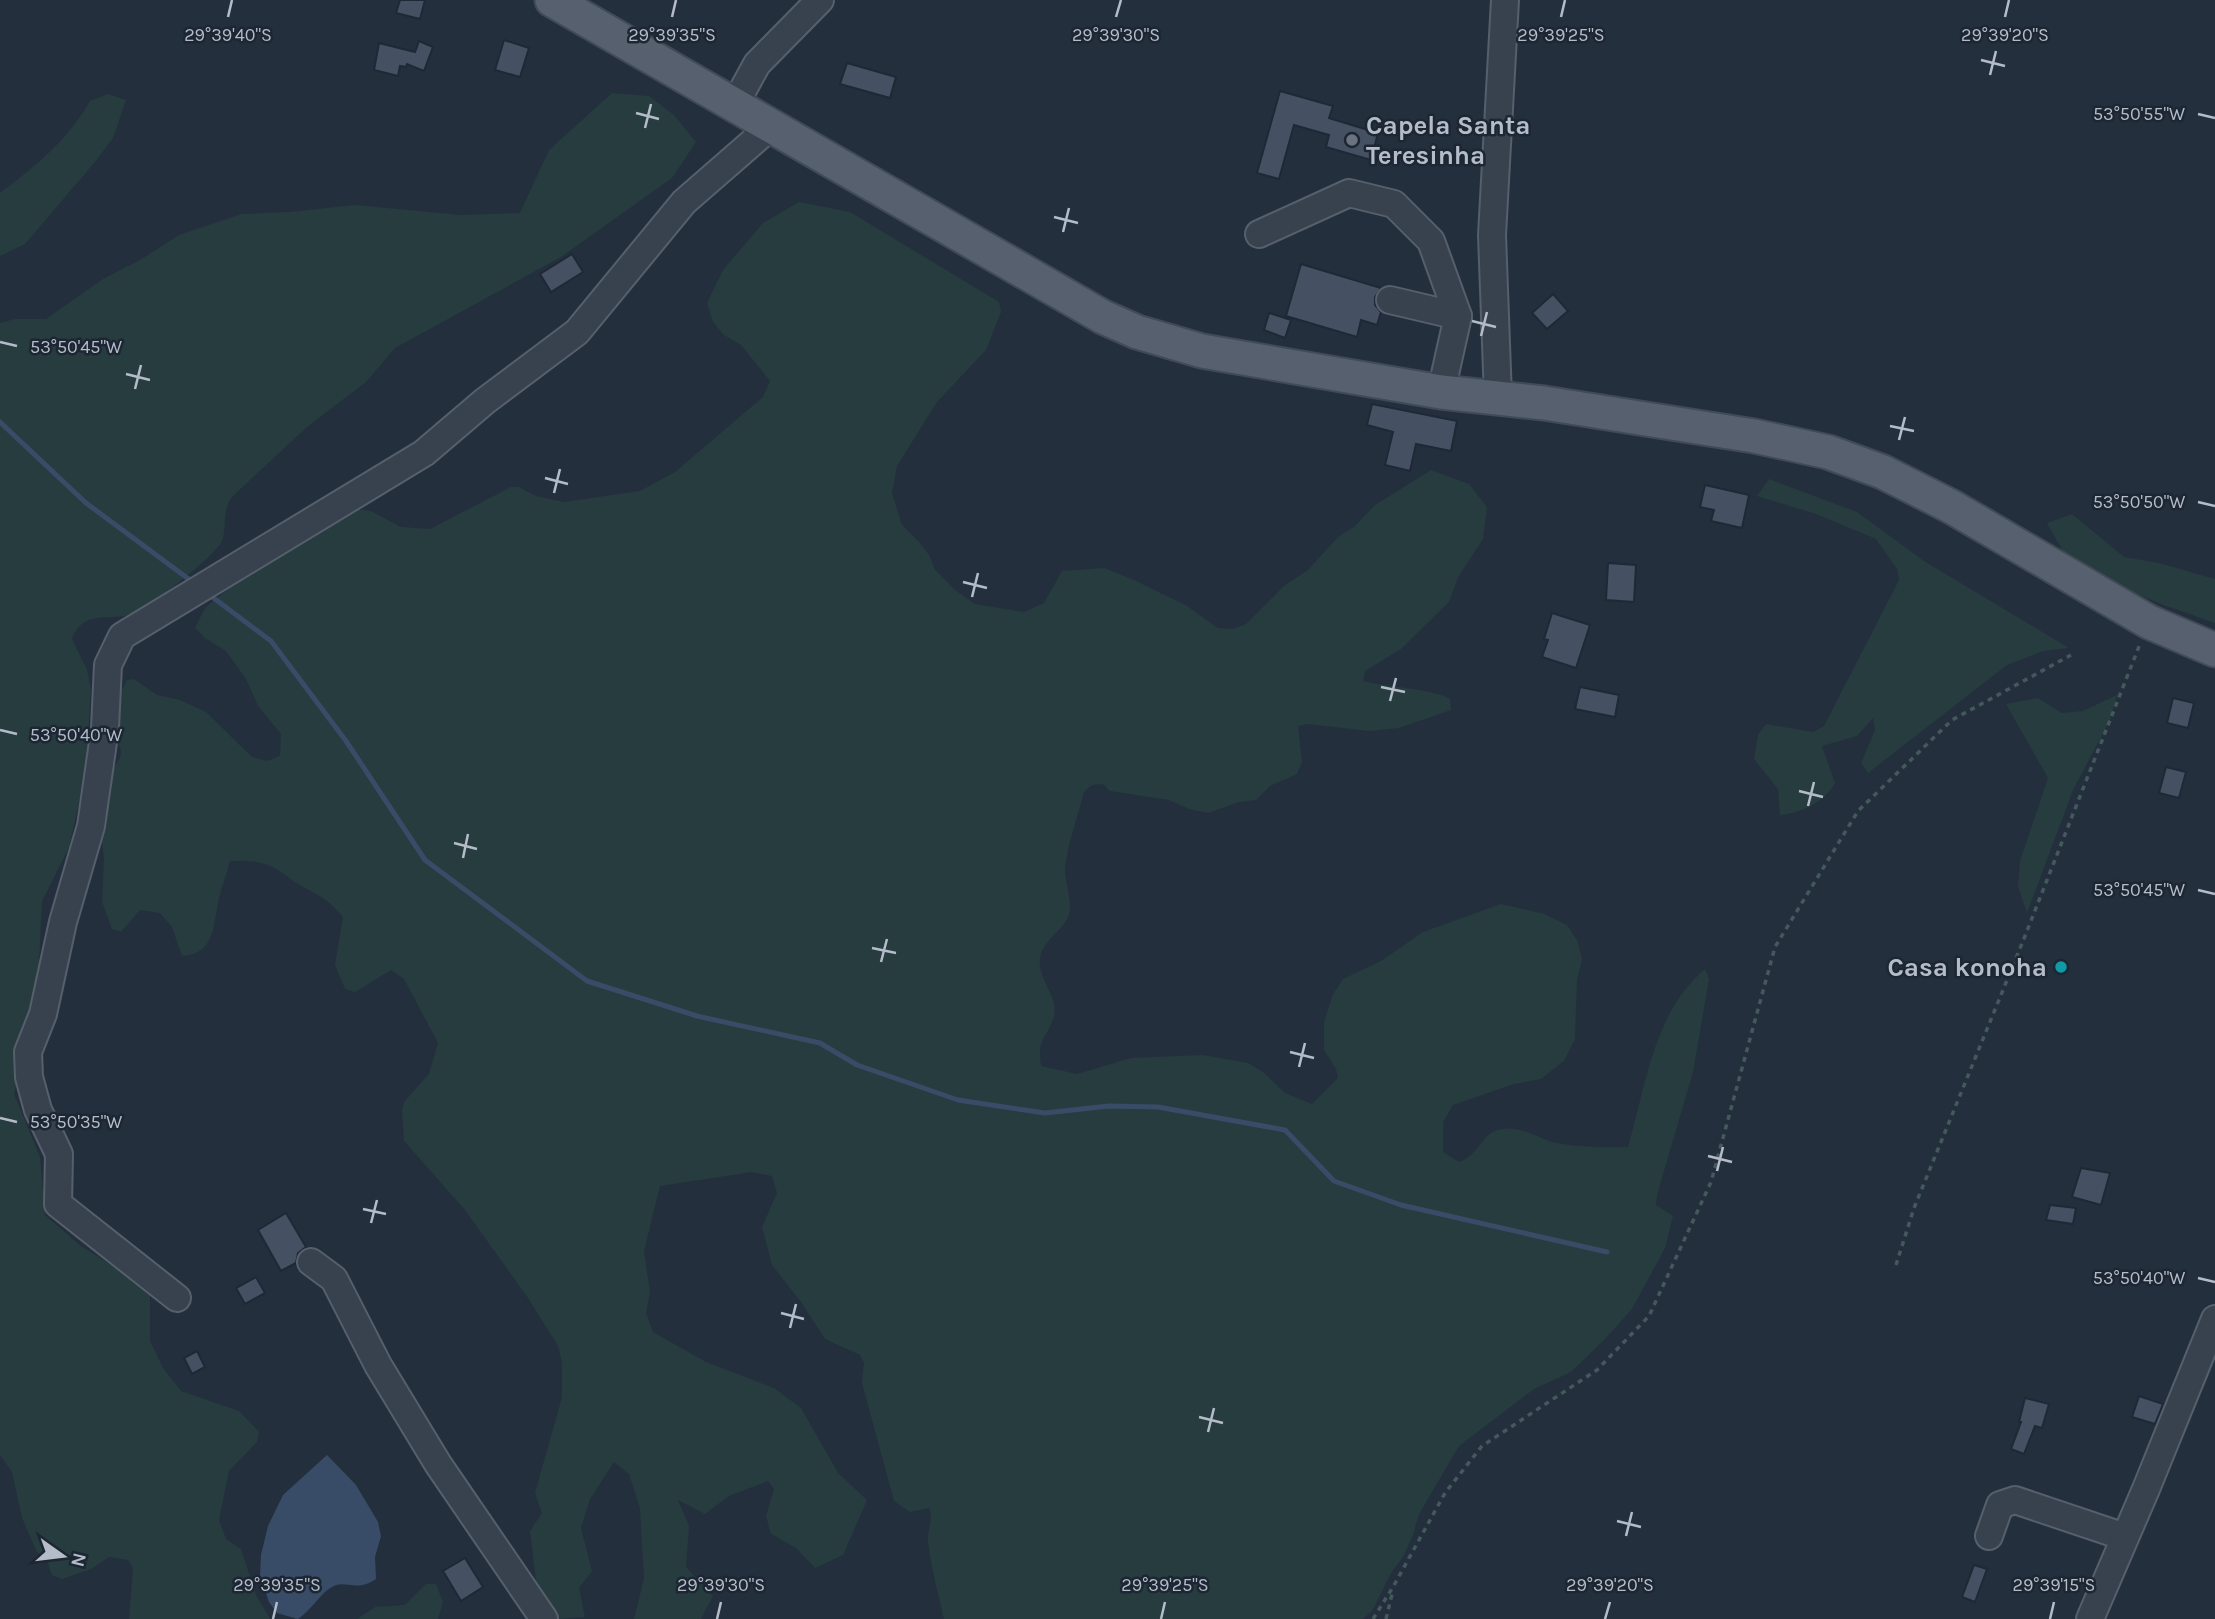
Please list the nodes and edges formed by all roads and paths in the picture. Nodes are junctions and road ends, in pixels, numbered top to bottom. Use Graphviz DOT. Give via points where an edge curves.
graph roads {
  1 [pos="552,0"];
  2 [pos="820,0"];
  3 [pos="1505,0"];
  4 [pos="734,106"];
  5 [pos="771,127"];
  6 [pos="1259,234"];
  7 [pos="1390,300"];
  8 [pos="1458,316"];
  9 [pos="1441,392"];
  10 [pos="1498,398"];
  11 [pos="2149,622"];
  12 [pos="2215,650"];
  13 [pos="2071,655"];
  14 [pos="311,1262"];
  15 [pos="1896,1265"];
  16 [pos="177,1298"];
  17 [pos="2215,1319"];
  18 [pos="1989,1536"];
  19 [pos="2125,1537"];
  20 [pos="1394,1587"];
  21 [pos="544,1619"];
  22 [pos="1373,1619"];
  23 [pos="1386,1619"];
  24 [pos="2090,1619"];
  1 -- 4 [label="main road"];
  2 -- 4 [label="street" via="757,64"];
  3 -- 10 [label="street" via="1492,235"];
  4 -- 5 [label="main road"];
  5 -- 9 [label="main road" via="1103,317 1137,332 1202,351"];
  5 -- 16 [label="street" via="684,202 577,332 424,453 122,636 108,664 105,728 91,826 43,1014 27,1052 29,1077 38,1110 59,1154 58,1204"];
  6 -- 8 [label="street" via="1349,193 1394,204 1431,241"];
  7 -- 8 [label="street"];
  8 -- 9 [label="street"];
  9 -- 10 [label="main road"];
  10 -- 11 [label="main road" via="1754,436 1828,452 1883,472 1952,507"];
  11 -- 12 [label="main road"];
  11 -- 15 [label="path" via="1914,1208"];
  13 -- 20 [label="path" via="1952,720 1858,811 1775,947 1711,1182 1649,1316 1597,1370 1482,1446 1445,1493"];
  14 -- 21 [label="street" via="334,1279 378,1365 438,1464"];
  17 -- 19 [label="street"];
  18 -- 19 [label="street" via="2000,1505 2015,1500"];
  19 -- 24 [label="street"];
  20 -- 22 [label="path"];
  20 -- 23 [label="path"];
}
